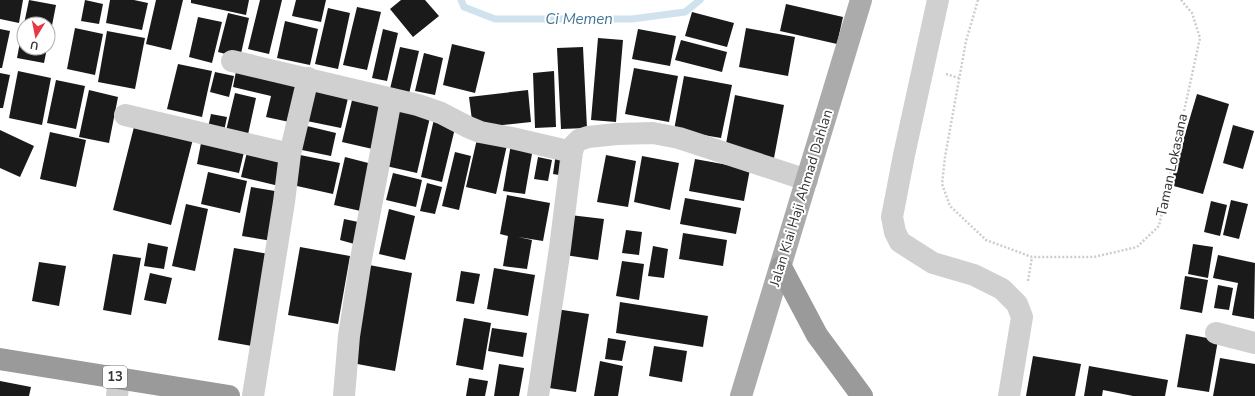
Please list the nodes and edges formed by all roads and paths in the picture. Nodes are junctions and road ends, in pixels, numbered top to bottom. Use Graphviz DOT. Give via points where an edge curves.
graph roads {
  1 [pos="862,0"];
  2 [pos="938,0"];
  3 [pos="978,0"];
  4 [pos="1181,0"];
  5 [pos="232,61"];
  6 [pos="308,78"];
  7 [pos="391,99"];
  8 [pos="125,115"];
  9 [pos="572,152"];
  10 [pos="290,154"];
  11 [pos="807,180"];
  12 [pos="780,267"];
  13 [pos="1216,333"];
  14 [pos="1255,343"];
  15 [pos="0,358"];
  16 [pos="118,387"];
  17 [pos="230,396"];
  18 [pos="253,396"];
  19 [pos="344,396"];
  20 [pos="538,396"];
  21 [pos="742,396"];
  22 [pos="862,396"];
  23 [pos="1009,396"];
  1 -- 11 [label="main road, Jalan Kiai Haji Ahmad Dahlan"];
  2 -- 23 [label="street" via="892,217 894,232 900,242 933,263 974,275 1002,289 1017,304 1022,317"];
  3 -- 4 [label="path, Taman Lokasana" via="966,40 942,184 950,206 986,240 1032,257 1094,257 1137,247 1159,226 1200,38 1192,13"];
  5 -- 6 [label="street"];
  6 -- 7 [label="street"];
  6 -- 10 [label="street"];
  7 -- 9 [label="street" via="418,104 480,132"];
  7 -- 19 [label="street" via="361,259 349,336"];
  8 -- 10 [label="street"];
  9 -- 11 [label="street" via="579,140 588,137 653,133 679,138"];
  9 -- 20 [label="street"];
  10 -- 18 [label="street"];
  11 -- 12 [label="main road, Jalan Kiai Haji Ahmad Dahlan"];
  12 -- 21 [label="main road, Jalan Kiai Haji Ahmad Dahlan"];
  12 -- 22 [label="highway" via="817,335"];
  13 -- 14 [label="street"];
  15 -- 16 [label="highway, 13"];
  16 -- 17 [label="highway, 13"];
}
